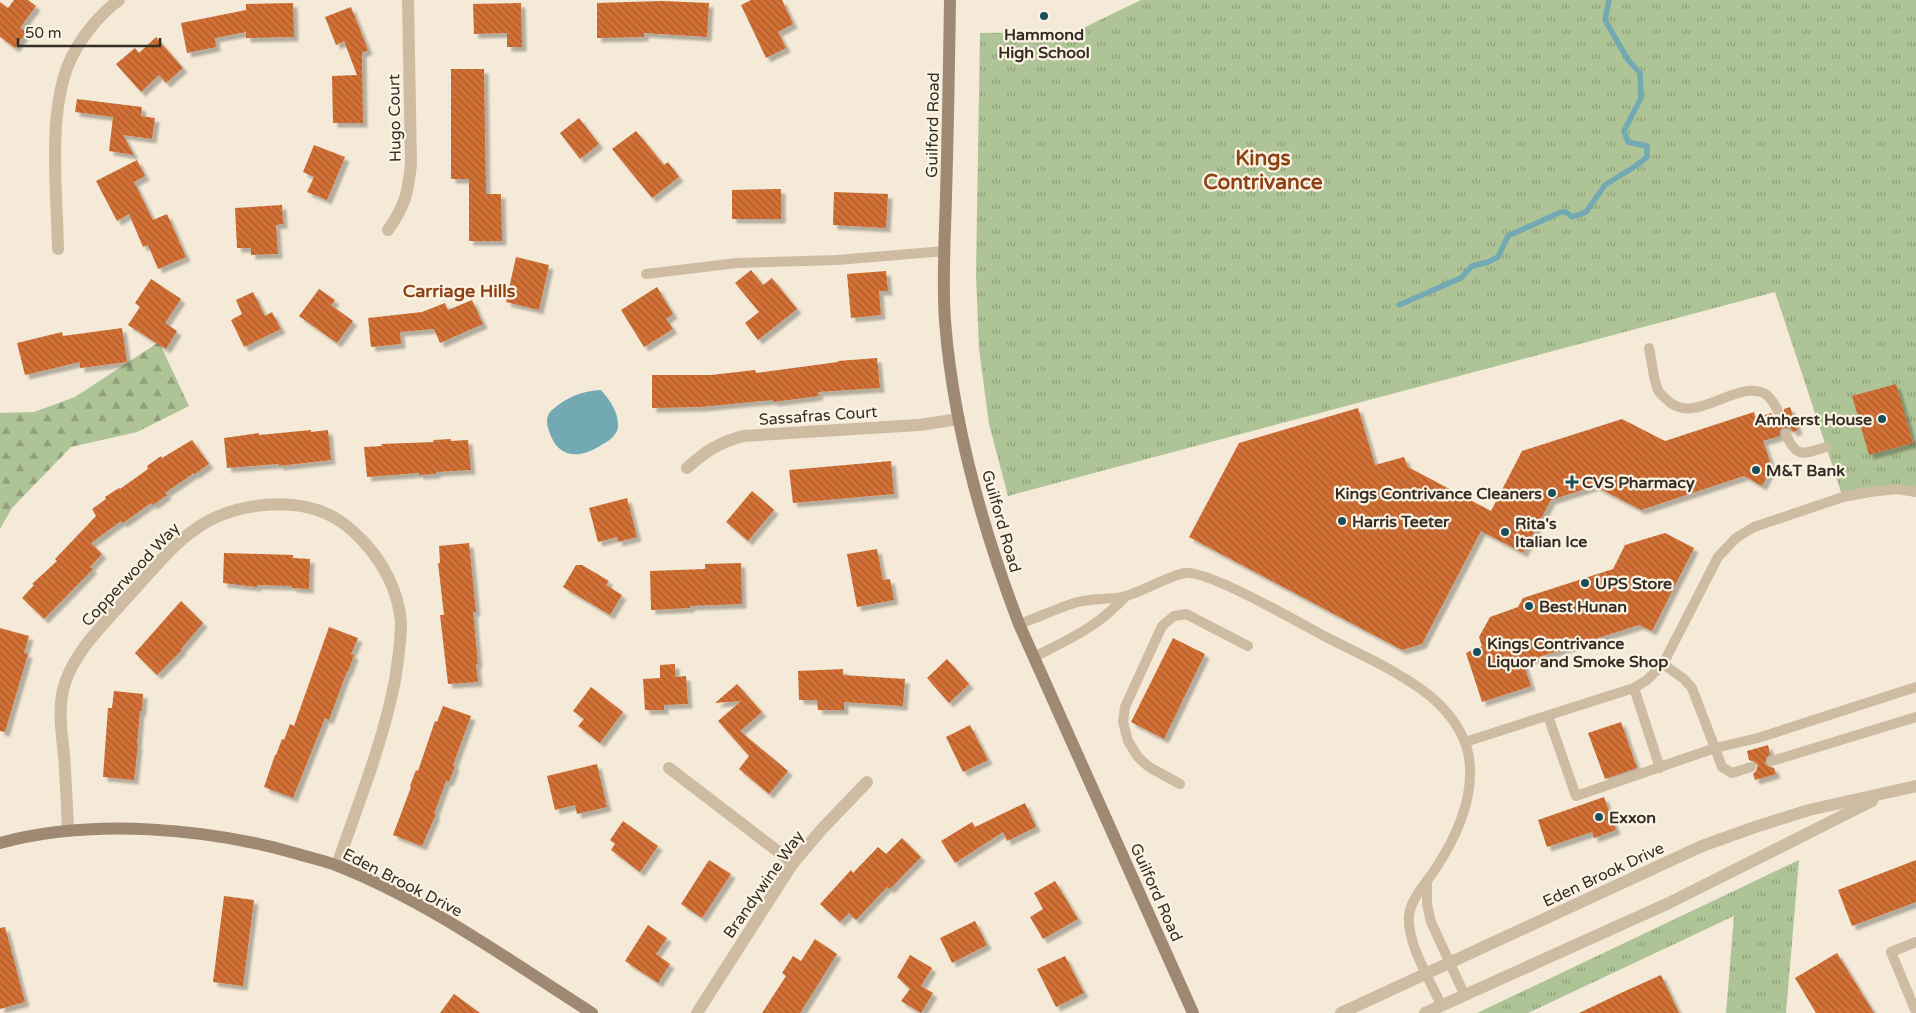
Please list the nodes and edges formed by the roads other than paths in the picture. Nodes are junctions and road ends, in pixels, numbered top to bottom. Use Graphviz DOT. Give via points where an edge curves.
graph roads {
  1 [pos="119,0"];
  2 [pos="408,0"];
  3 [pos="950,0"];
  4 [pos="388,230"];
  5 [pos="58,249"];
  6 [pos="945,251"];
  7 [pos="646,274"];
  8 [pos="1649,348"];
  9 [pos="1778,411"];
  10 [pos="959,419"];
  11 [pos="1786,434"];
  12 [pos="1826,447"];
  13 [pos="688,468"];
  14 [pos="1916,492"];
  15 [pos="1125,596"];
  16 [pos="1019,624"];
  17 [pos="1248,646"];
  18 [pos="1034,657"];
  19 [pos="1663,664"];
  20 [pos="1916,687"];
  21 [pos="1634,688"];
  22 [pos="1548,716"];
  23 [pos="1916,717"];
  24 [pos="1465,742"];
  25 [pos="1716,748"];
  26 [pos="1772,761"];
  27 [pos="1751,767"];
  28 [pos="669,768"];
  29 [pos="1660,768"];
  30 [pos="867,782"];
  31 [pos="1180,784"];
  32 [pos="1916,786"];
  33 [pos="1889,792"];
  34 [pos="68,831"];
  35 [pos="0,843"];
  36 [pos="793,863"];
  37 [pos="337,865"];
  38 [pos="1427,882"];
  39 [pos="1916,942"];
  40 [pos="1450,964"];
  41 [pos="1427,974"];
  42 [pos="1464,996"];
  43 [pos="1441,1005"];
  44 [pos="1916,1012"];
  45 [pos="592,1013"];
  46 [pos="697,1013"];
  47 [pos="1193,1013"];
  48 [pos="1341,1013"];
  49 [pos="1425,1013"];
  1 -- 5 [label="street" via="76,49 64,76 56,136"];
  2 -- 4 [label="street, Hugo Court" via="411,164 401,211"];
  3 -- 6 [label="street, Guilford Road"];
  6 -- 7 [label="lane" via="837,260 737,263"];
  6 -- 10 [label="street, Guilford Road" via="945,320"];
  8 -- 9 [label="lane" via="1658,390 1670,404 1697,408 1755,391 1765,394"];
  10 -- 13 [label="street, Sassafras Court" via="919,425 743,436 707,450"];
  10 -- 16 [label="street, Guilford Road" via="998,568"];
  11 -- 12 [label="lane" via="1791,447 1798,453"];
  14 -- 19 [label="lane" via="1897,489 1843,498 1754,527 1736,538 1718,557"];
  15 -- 16 [label="lane" via="1077,602"];
  15 -- 18 [label="lane" via="1108,615 1086,631"];
  15 -- 24 [label="lane" via="1186,573 1210,578 1394,672 1422,690 1454,720"];
  16 -- 18 [label="street, Guilford Road"];
  17 -- 31 [label="lane" via="1186,614 1174,616 1162,626 1124,707 1123,722 1128,741 1138,757"];
  18 -- 47 [label="street, Guilford Road"];
  19 -- 21 [label="lane"];
  19 -- 25 [label="lane" via="1692,688"];
  20 -- 25 [label="lane" via="1758,738"];
  21 -- 22 [label="lane"];
  21 -- 29 [label="lane"];
  22 -- 24 [label="lane"];
  22 -- 29 [label="lane" via="1576,796"];
  23 -- 26 [label="lane"];
  24 -- 38 [label="lane" via="1470,766 1469,796 1449,846"];
  25 -- 27 [label="lane" via="1722,767 1732,773"];
  25 -- 29 [label="lane"];
  28 -- 36 [label="street"];
  30 -- 36 [label="street, Brandywine Way"];
  32 -- 33 [label="street, Eden Brook Drive"];
  33 -- 40 [label="street, Eden Brook Drive" via="1809,810 1702,846"];
  33 -- 42 [label="street, Eden Brook Drive" via="1669,903"];
  34 -- 35 [label="street, Eden Brook Drive"];
  34 -- 37 [label="street, Eden Brook Drive" via="156,830 219,835"];
  34 -- 37 [label="street, Copperwood Way" via="60,714 63,690 80,655 96,632 177,544 196,529 218,515 239,509 263,504 290,505 335,517 369,547 385,570 396,596 401,622 390,706"];
  36 -- 46 [label="street, Brandywine Way"];
  37 -- 45 [label="street, Eden Brook Drive" via="437,914"];
  38 -- 40 [label="lane" via="1431,922"];
  38 -- 41 [label="lane" via="1409,915 1416,949"];
  39 -- 44 [label="lane" via="1891,952"];
  40 -- 41 [label="street, Eden Brook Drive"];
  40 -- 42 [label="lane"];
  41 -- 43 [label="lane"];
  41 -- 48 [label="street, Eden Brook Drive"];
  42 -- 43 [label="street, Eden Brook Drive"];
  43 -- 49 [label="street, Eden Brook Drive"];
}
